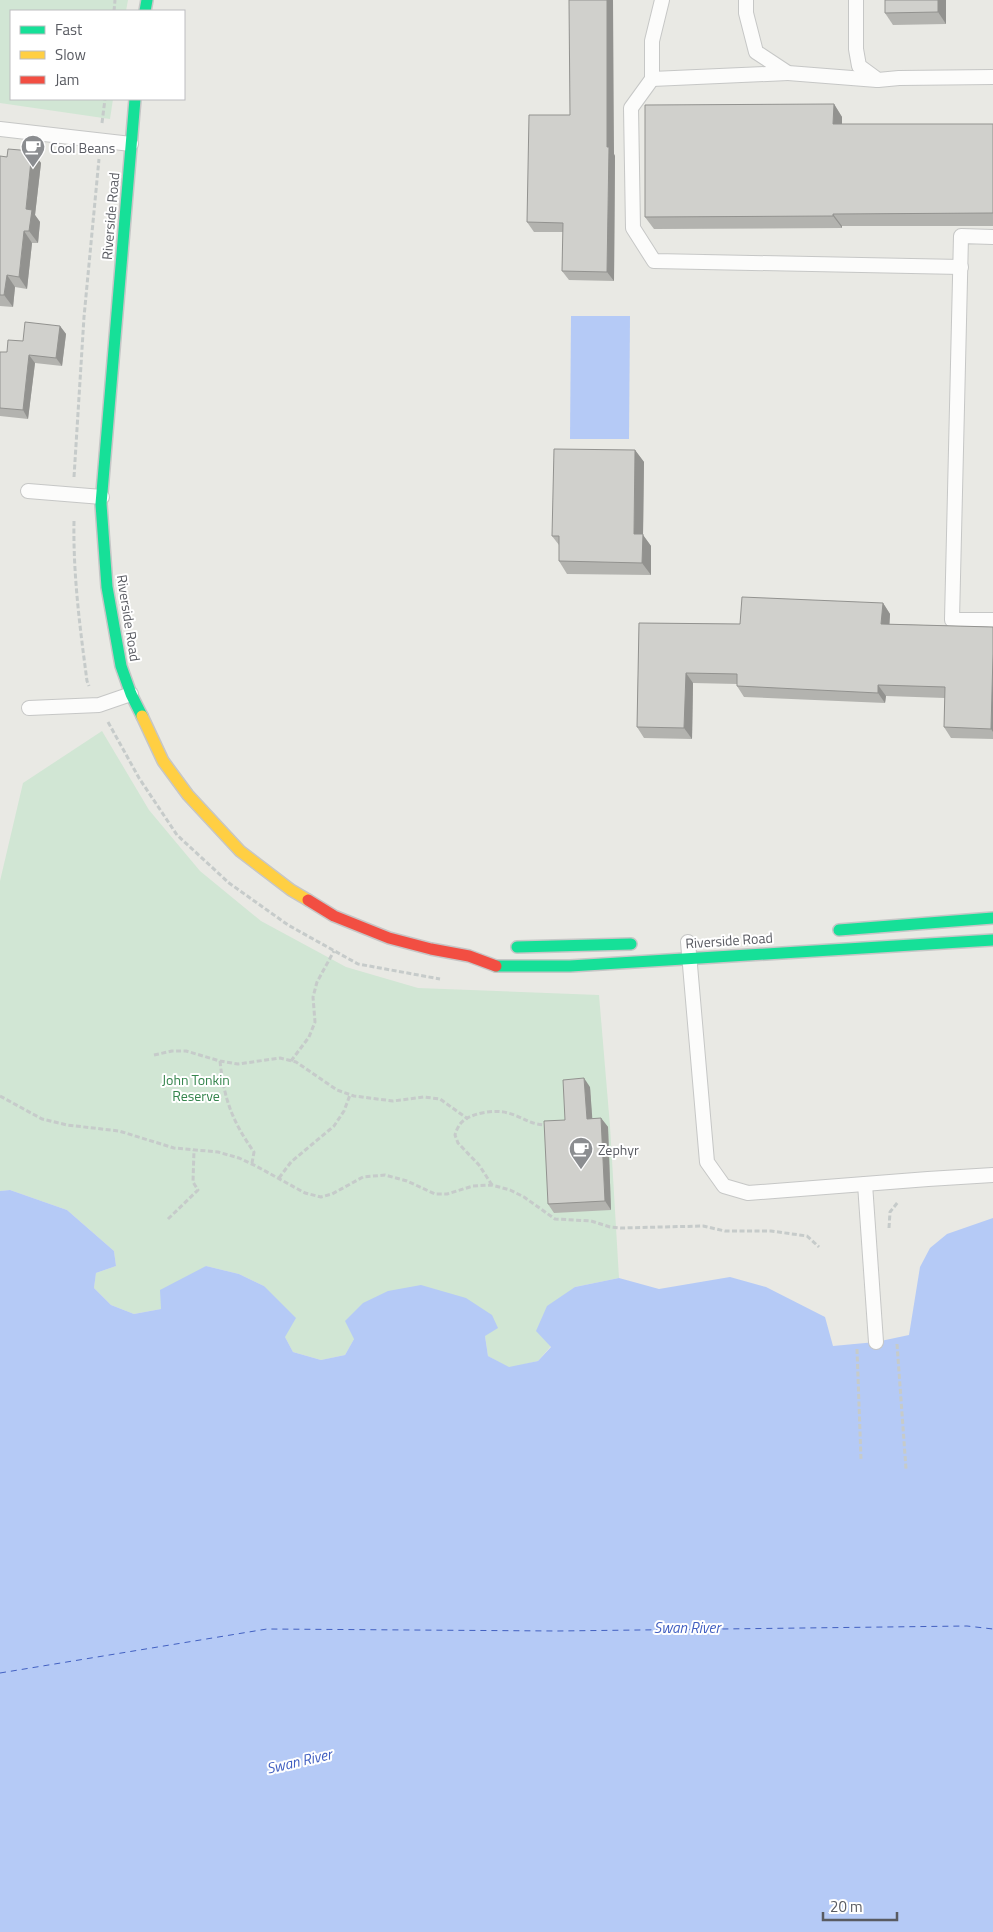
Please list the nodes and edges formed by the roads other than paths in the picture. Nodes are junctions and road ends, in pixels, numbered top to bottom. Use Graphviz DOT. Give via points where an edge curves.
graph roads {
  1 [pos="662,0"];
  2 [pos="746,0"];
  3 [pos="856,0"];
  4 [pos="788,73"];
  5 [pos="993,77"];
  6 [pos="652,78"];
  7 [pos="878,80"];
  8 [pos="135,100"];
  9 [pos="0,129"];
  10 [pos="131,144"];
  11 [pos="993,237"];
  12 [pos="961,266"];
  13 [pos="28,492"];
  14 [pos="102,497"];
  15 [pos="993,620"];
  16 [pos="131,694"];
  17 [pos="29,708"];
  18 [pos="993,918"];
  19 [pos="826,931"];
  20 [pos="993,940"];
  21 [pos="688,942"];
  22 [pos="640,943"];
  23 [pos="502,947"];
  24 [pos="486,951"];
  25 [pos="469,956"];
  26 [pos="688,958"];
  27 [pos="993,1175"];
  28 [pos="865,1184"];
  29 [pos="876,1342"];
  1 -- 6 [label="lane" via="652,41"];
  2 -- 4 [label="lane" via="756,52"];
  3 -- 7 [label="lane" via="859,66"];
  4 -- 6 [label="lane"];
  4 -- 7 [label="lane"];
  5 -- 7 [label="lane"];
  6 -- 12 [label="lane" via="631,108 633,228 654,261"];
  8 -- 10 [label="street, Riverside Road"];
  9 -- 10 [label="lane"];
  10 -- 14 [label="street, Riverside Road"];
  11 -- 12 [label="lane" via="961,236"];
  12 -- 15 [label="lane" via="952,620"];
  13 -- 14 [label="lane"];
  14 -- 16 [label="street, Riverside Road" via="107,587 120,666"];
  16 -- 17 [label="lane" via="99,705"];
  16 -- 25 [label="street, Riverside Road" via="163,761 188,795 222,833 260,867 290,890 334,916 389,938"];
  18 -- 19 [label="street"];
  20 -- 26 [label="street, Riverside Road"];
  21 -- 26 [label="lane"];
  22 -- 23 [label="street"];
  24 -- 25 [label="street, Riverside Road"];
  25 -- 26 [label="street, Riverside Road" via="496,966 570,966"];
  26 -- 28 [label="lane" via="707,1162 724,1186 748,1193"];
  27 -- 28 [label="lane"];
  28 -- 29 [label="lane"];
}
